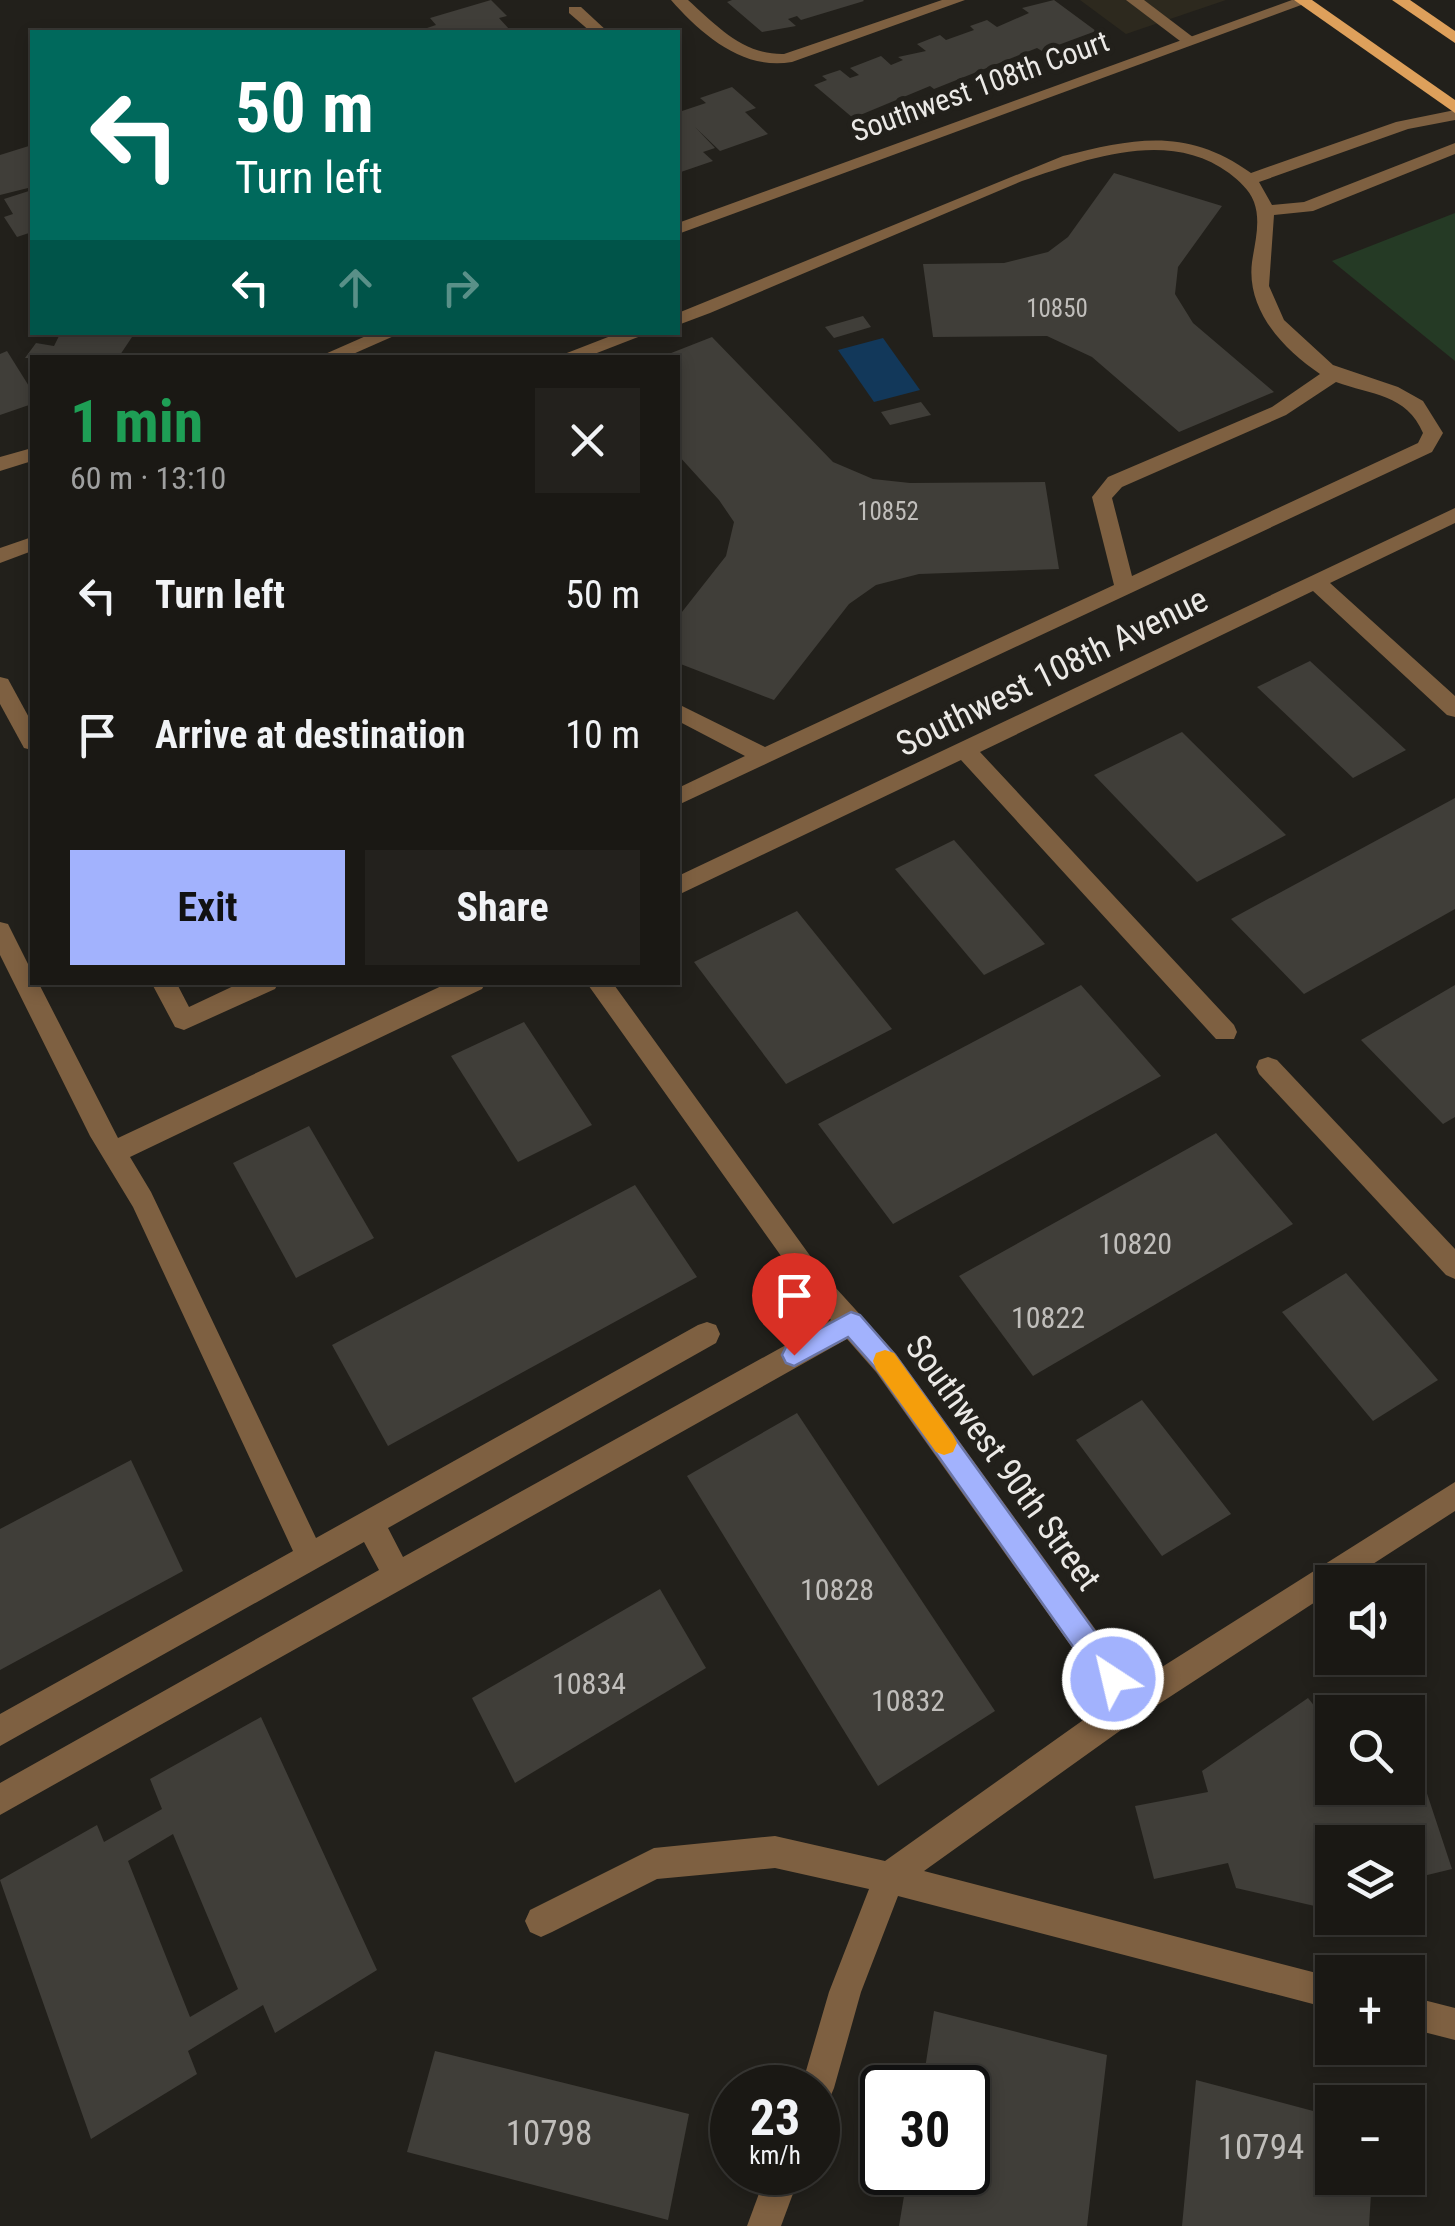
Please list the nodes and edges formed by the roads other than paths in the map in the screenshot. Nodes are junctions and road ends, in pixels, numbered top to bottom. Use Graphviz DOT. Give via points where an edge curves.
graph roads {
  1 [pos="680,0"];
  2 [pos="957,0"];
  3 [pos="1134,0"];
  4 [pos="1303,0"];
  5 [pos="1400,0"];
  6 [pos="575,10"];
  7 [pos="598,30"];
  8 [pos="1455,38"];
  9 [pos="1190,41"];
  10 [pos="1404,71"];
  11 [pos="1455,91"];
  12 [pos="1455,112"];
  13 [pos="1455,148"];
  14 [pos="1352,168"];
  15 [pos="1249,179"];
  16 [pos="1264,210"];
  17 [pos="680,228"];
  18 [pos="680,319"];
  19 [pos="386,335"];
  20 [pos="633,335"];
  21 [pos="333,355"];
  22 [pos="573,355"];
  23 [pos="1334,374"];
  24 [pos="30,455"];
  25 [pos="0,464"];
  26 [pos="1455,516"];
  27 [pos="30,545"];
  28 [pos="0,556"];
  29 [pos="1316,582"];
  30 [pos="1125,589"];
  31 [pos="14,698"];
  32 [pos="1455,709"];
  33 [pos="680,713"];
  34 [pos="30,737"];
  35 [pos="965,750"];
  36 [pos="766,757"];
  37 [pos="680,796"];
  38 [pos="680,885"];
  39 [pos="0,931"];
  40 [pos="165,985"];
  41 [pos="260,985"];
  42 [pos="468,985"];
  43 [pos="600,985"];
  44 [pos="1225,1032"];
  45 [pos="1268,1067"];
  46 [pos="114,1152"];
  47 [pos="1455,1267"];
  48 [pos="851,1323"];
  49 [pos="707,1334"];
  50 [pos="1455,1494"];
  51 [pos="371,1525"];
  52 [pos="311,1559"];
  53 [pos="397,1576"];
  54 [pos="1131,1704"];
  55 [pos="0,1731"];
  56 [pos="0,1800"];
  57 [pos="890,1878"];
  58 [pos="541,1921"];
  59 [pos="1315,1989"];
  60 [pos="1425,2016"];
  61 [pos="1455,2024"];
  62 [pos="824,2065"];
  63 [pos="775,2195"];
  64 [pos="764,2226"];
  1 -- 2 [label="street" via="726,42 760,60 786,58"];
  3 -- 9 [label="street"];
  4 -- 9 [label="street, Southwest 108th Court"];
  4 -- 10 [label="main road"];
  5 -- 8 [label="main road"];
  6 -- 7 [label="street"];
  9 -- 17 [label="street, Southwest 108th Court"];
  10 -- 11 [label="main road"];
  10 -- 12 [label="main road"];
  12 -- 14 [label="street" via="1428,117"];
  13 -- 14 [label="street"];
  14 -- 15 [label="street"];
  14 -- 16 [label="street" via="1307,207"];
  15 -- 16 [label="street"];
  15 -- 18 [label="street" via="1227,162 1187,148 1105,150 1008,180"];
  16 -- 23 [label="street" via="1260,298 1289,338"];
  19 -- 21 [label="street"];
  20 -- 22 [label="street"];
  23 -- 30 [label="street" via="1279,411 1115,482 1102,497 1103,510"];
  23 -- 30 [label="street" via="1404,398 1426,418 1432,439"];
  24 -- 25 [label="street"];
  26 -- 29 [label="street, Southwest 108th Avenue"];
  27 -- 28 [label="street"];
  29 -- 32 [label="street"];
  29 -- 35 [label="street, Southwest 108th Avenue"];
  30 -- 36 [label="street"];
  31 -- 34 [label="street"];
  33 -- 36 [label="street"];
  35 -- 38 [label="street, Southwest 108th Avenue"];
  35 -- 44 [label="street"];
  36 -- 37 [label="street"];
  39 -- 46 [label="street"];
  40 -- 41 [label="street" via="184,1020"];
  42 -- 46 [label="street"];
  43 -- 48 [label="street, Southwest 90th Street" via="815,1283"];
  45 -- 47 [label="street"];
  46 -- 52 [label="street"];
  48 -- 53 [label="street"];
  48 -- 54 [label="street, Southwest 90th Street"];
  49 -- 51 [label="street"];
  50 -- 54 [label="street"];
  51 -- 52 [label="street"];
  51 -- 53 [label="street"];
  52 -- 55 [label="street"];
  53 -- 56 [label="street"];
  54 -- 57 [label="street"];
  57 -- 58 [label="street" via="775,1852 654,1864"];
  57 -- 59 [label="street"];
  57 -- 62 [label="street"];
  60 -- 61 [label="street"];
  63 -- 64 [label="street"];
}
